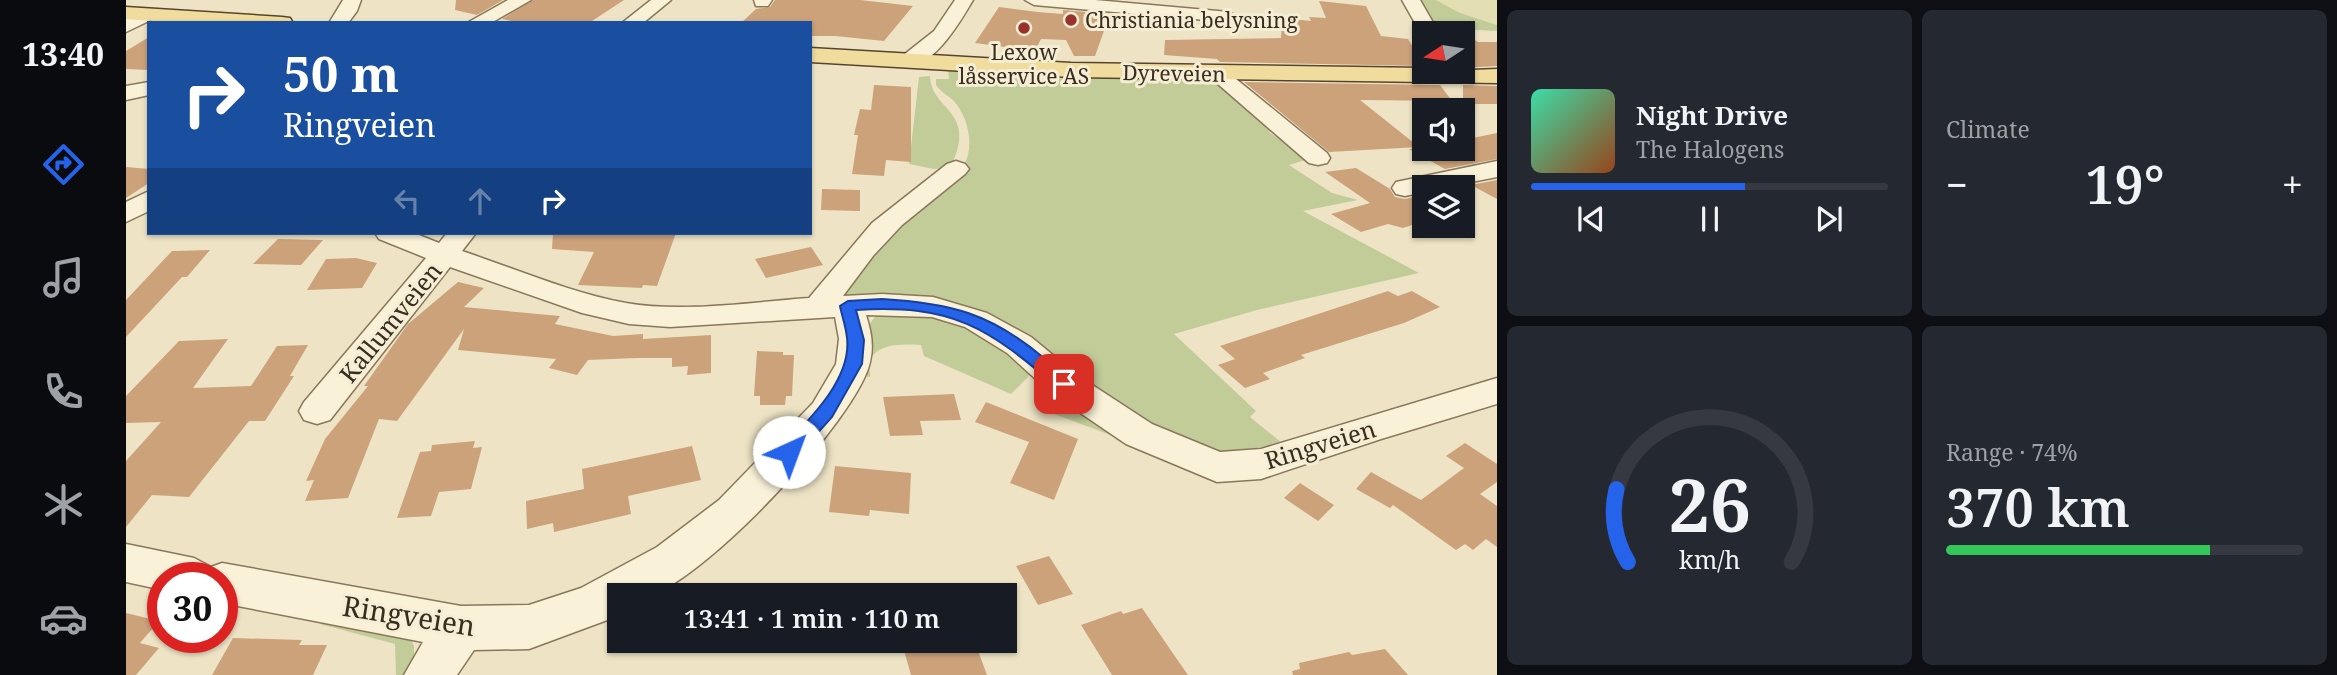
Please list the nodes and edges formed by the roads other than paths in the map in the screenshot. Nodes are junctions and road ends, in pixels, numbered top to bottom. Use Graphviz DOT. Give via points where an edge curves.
graph roads {
  1 [pos="352,0"];
  2 [pos="369,0"];
  3 [pos="522,0"];
  4 [pos="662,0"];
  5 [pos="964,0"];
  6 [pos="1034,0"];
  7 [pos="1411,0"];
  8 [pos="1180,5"];
  9 [pos="137,14"];
  10 [pos="1229,17"];
  11 [pos="250,21"];
  12 [pos="340,21"];
  13 [pos="360,21"];
  14 [pos="480,21"];
  15 [pos="634,21"];
  16 [pos="1423,21"];
  17 [pos="126,26"];
  18 [pos="944,35"];
  19 [pos="812,55"];
  20 [pos="908,61"];
  21 [pos="952,63"];
  22 [pos="1218,74"];
  23 [pos="1412,74"];
  24 [pos="1475,75"];
  25 [pos="1497,76"];
  26 [pos="147,88"];
  27 [pos="126,93"];
  28 [pos="1318,158"];
  29 [pos="956,169"];
  30 [pos="1497,169"];
  31 [pos="1405,188"];
  32 [pos="147,200"];
  33 [pos="126,214"];
  34 [pos="147,222"];
  35 [pos="126,224"];
  36 [pos="401,235"];
  37 [pos="453,244"];
  38 [pos="834,306"];
  39 [pos="1497,391"];
  40 [pos="317,411"];
  41 [pos="126,563"];
  42 [pos="147,568"];
  43 [pos="238,586"];
  44 [pos="461,628"];
  45 [pos="429,675"];
  1 -- 12 [label="street"];
  2 -- 13 [label="street"];
  3 -- 14 [label="street"];
  4 -- 15 [label="street"];
  5 -- 18 [label="street"];
  6 -- 8 [label="street" via="1143,10"];
  7 -- 16 [label="street"];
  8 -- 10 [label="street"];
  9 -- 11 [label="main road"];
  9 -- 17 [label="street"];
  18 -- 20 [label="street"];
  18 -- 21 [label="street"];
  19 -- 20 [label="main road, Dyreveien"];
  20 -- 21 [label="main road, Dyreveien"];
  21 -- 22 [label="main road, Dyreveien"];
  22 -- 23 [label="main road, Dyreveien"];
  22 -- 28 [label="street"];
  24 -- 25 [label="main road, Dyreveien"];
  26 -- 27 [label="street"];
  29 -- 38 [label="street" via="878,233 844,272"];
  30 -- 31 [label="street"];
  32 -- 33 [label="street"];
  34 -- 35 [label="street"];
  36 -- 37 [label="street"];
  37 -- 38 [label="street, Ringveien" via="593,306 629,314 670,317"];
  37 -- 40 [label="street, Kallumveien"];
  38 -- 39 [label="street, Ringveien" via="933,307 976,320 1019,345 1064,384 1139,434 1217,467 1261,464"];
  38 -- 44 [label="street, Ringveien" via="856,340 853,364 826,412 734,512 672,560 594,604 529,627"];
  41 -- 42 [label="street"];
  43 -- 44 [label="street, Ringveien"];
  44 -- 45 [label="street"];
}
